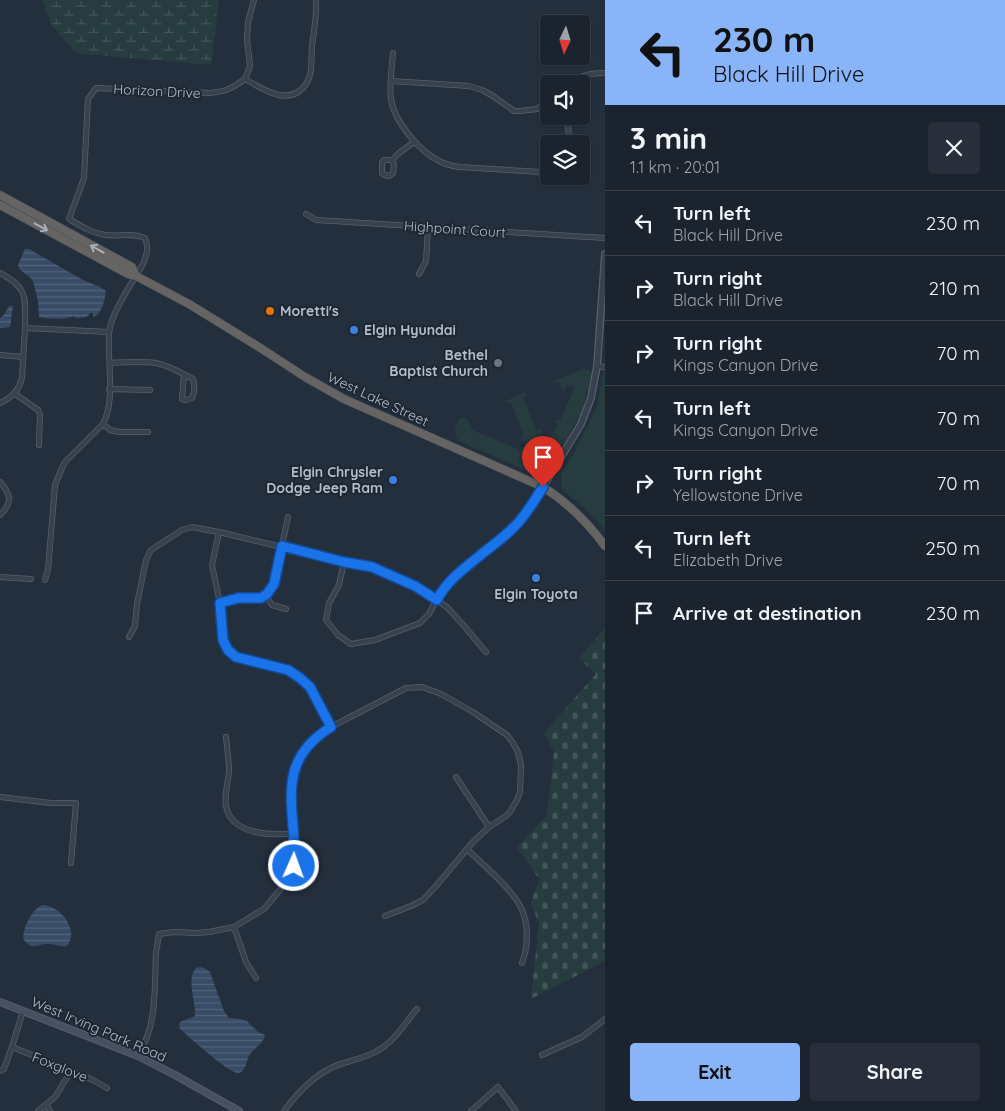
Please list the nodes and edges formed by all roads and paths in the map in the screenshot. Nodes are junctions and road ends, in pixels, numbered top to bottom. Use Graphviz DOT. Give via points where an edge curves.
graph roads {
  1 [pos="254,0"];
  2 [pos="316,0"];
  3 [pos="393,52"];
  4 [pos="605,73"];
  5 [pos="584,75"];
  6 [pos="245,79"];
  7 [pos="391,81"];
  8 [pos="540,107"];
  9 [pos="414,142"];
  10 [pos="392,160"];
  11 [pos="540,172"];
  12 [pos="0,195"];
  13 [pos="0,205"];
  14 [pos="306,214"];
  15 [pos="428,227"];
  16 [pos="605,238"];
  17 [pos="605,254"];
  18 [pos="0,272"];
  19 [pos="419,274"];
  20 [pos="136,276"];
  21 [pos="25,328"];
  22 [pos="109,332"];
  23 [pos="0,355"];
  24 [pos="23,357"];
  25 [pos="110,363"];
  26 [pos="597,366"];
  27 [pos="605,367"];
  28 [pos="184,375"];
  29 [pos="109,389"];
  30 [pos="150,390"];
  31 [pos="14,393"];
  32 [pos="0,402"];
  33 [pos="103,424"];
  34 [pos="148,432"];
  35 [pos="39,445"];
  36 [pos="0,482"];
  37 [pos="543,487"];
  38 [pos="0,515"];
  39 [pos="288,517"];
  40 [pos="219,532"];
  41 [pos="282,546"];
  42 [pos="605,546"];
  43 [pos="344,562"];
  44 [pos="0,576"];
  45 [pos="31,578"];
  46 [pos="45,580"];
  47 [pos="265,595"];
  48 [pos="437,600"];
  49 [pos="220,603"];
  50 [pos="286,609"];
  51 [pos="129,637"];
  52 [pos="486,652"];
  53 [pos="331,727"];
  54 [pos="226,737"];
  55 [pos="456,777"];
  56 [pos="0,797"];
  57 [pos="489,826"];
  58 [pos="294,833"];
  59 [pos="466,849"];
  60 [pos="71,863"];
  61 [pos="385,916"];
  62 [pos="234,927"];
  63 [pos="522,963"];
  64 [pos="256,978"];
  65 [pos="0,1002"];
  66 [pos="417,1009"];
  67 [pos="23,1011"];
  68 [pos="605,1019"];
  69 [pos="12,1047"];
  70 [pos="542,1055"];
  71 [pos="138,1056"];
  72 [pos="0,1071"];
  73 [pos="71,1071"];
  74 [pos="107,1088"];
  75 [pos="46,1104"];
  76 [pos="38,1111"];
  77 [pos="50,1111"];
  78 [pos="239,1111"];
  79 [pos="284,1111"];
  80 [pos="471,1111"];
  81 [pos="516,1111"];
  1 -- 6 [label="street" via="248,22 250,66"];
  2 -- 6 [label="street" via="306,84 298,92 284,96 270,93"];
  3 -- 7 [label="street"];
  4 -- 5 [label="street"];
  6 -- 20 [label="street, Horizon Drive" via="226,92 210,93 96,88 88,100 84,178 69,219 90,232 136,234 145,238 146,256"];
  7 -- 8 [label="street" via="469,86 493,96 514,111"];
  7 -- 9 [label="street" via="393,109"];
  9 -- 10 [label="street"];
  9 -- 11 [label="street" via="450,166"];
  20 -- 12 [label="highway, West Lake Street, one-way" via="132,267"];
  13 -- 20 [label="highway, West Lake Street, one-way"];
  14 -- 15 [label="street, Highpoint Court" via="316,220"];
  15 -- 16 [label="street, Highpoint Court"];
  15 -- 19 [label="street" via="426,261"];
  17 -- 26 [label="street"];
  18 -- 21 [label="street" via="14,280 21,289 25,302"];
  20 -- 22 [label="street"];
  20 -- 37 [label="highway, West Lake Street" via="189,304 344,399"];
  21 -- 22 [label="street"];
  21 -- 24 [label="street"];
  22 -- 25 [label="street"];
  23 -- 24 [label="street"];
  24 -- 31 [label="street" via="20,384"];
  25 -- 28 [label="street" via="156,363"];
  25 -- 29 [label="street"];
  26 -- 27 [label="street"];
  26 -- 37 [label="street" via="591,398 581,424"];
  28 -- 28 [label="street" via="193,379 194,385 192,398 186,400 182,399"];
  29 -- 30 [label="street"];
  29 -- 33 [label="street" via="109,409"];
  31 -- 32 [label="street"];
  31 -- 35 [label="street" via="38,410"];
  33 -- 34 [label="street" via="119,432"];
  33 -- 46 [label="street" via="66,462 58,476"];
  36 -- 38 [label="street" via="8,491 9,501"];
  37 -- 42 [label="highway, West Lake Street" via="572,508"];
  37 -- 48 [label="street" via="514,527 460,571"];
  39 -- 41 [label="street"];
  40 -- 41 [label="street"];
  40 -- 49 [label="street" via="212,565"];
  40 -- 51 [label="street" via="192,527 151,550 146,560 135,626"];
  41 -- 43 [label="street"];
  41 -- 47 [label="street" via="274,584"];
  43 -- 48 [label="street" via="372,567 415,586"];
  43 -- 48 [label="street" via="326,620 338,635 351,644 375,640 420,623"];
  44 -- 45 [label="street"];
  47 -- 49 [label="street"];
  47 -- 50 [label="street" via="272,605"];
  48 -- 52 [label="street" via="448,608"];
  49 -- 53 [label="street" via="223,640 228,650 236,657 288,670 300,678 310,687"];
  53 -- 57 [label="street" via="406,688 422,688 441,694 473,712 507,735 518,752 521,765 520,792 514,806 506,816"];
  53 -- 58 [label="street" via="308,746 294,772 290,800"];
  54 -- 58 [label="street" via="229,770 225,799 229,815 244,829 277,835"];
  55 -- 57 [label="street"];
  56 -- 60 [label="street" via="76,803"];
  57 -- 59 [label="street"];
  58 -- 62 [label="street" via="294,866 284,885 264,908"];
  59 -- 61 [label="street" via="423,900"];
  59 -- 63 [label="street" via="496,877 522,909 526,924 526,952"];
  62 -- 64 [label="street" via="246,962"];
  62 -- 71 [label="street" via="210,932 159,934 154,1007"];
  65 -- 67 [label="main road, West Irving Park Road"];
  66 -- 79 [label="street" via="378,1051 333,1067 313,1079"];
  67 -- 69 [label="street"];
  67 -- 71 [label="main road, West Irving Park Road"];
  68 -- 70 [label="street" via="582,1037"];
  69 -- 72 [label="street" via="4,1069"];
  69 -- 73 [label="street, Foxglove"];
  71 -- 78 [label="main road, West Irving Park Road"];
  73 -- 74 [label="street, Foxglove"];
  73 -- 75 [label="street" via="55,1097"];
  75 -- 76 [label="street"];
  75 -- 77 [label="street"];
  80 -- 81 [label="street" via="498,1086"];
}
